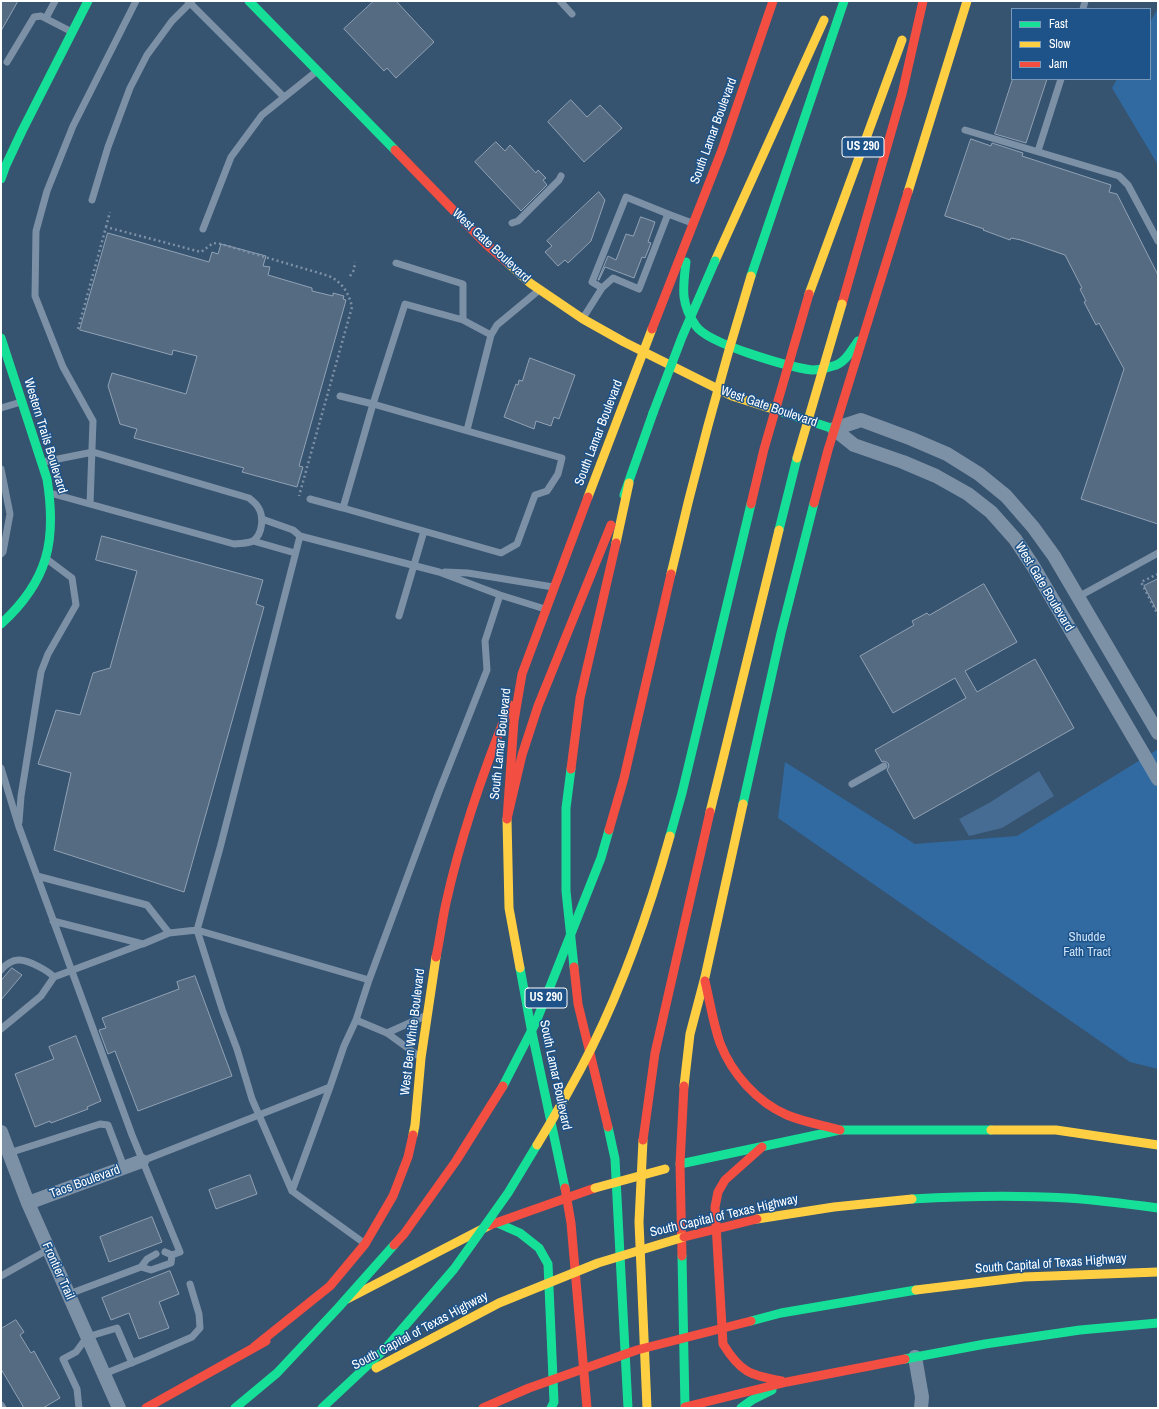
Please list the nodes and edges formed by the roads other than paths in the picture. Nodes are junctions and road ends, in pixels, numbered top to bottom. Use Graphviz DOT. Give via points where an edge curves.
graph roads {
  1 [pos="55,1"];
  2 [pos="88,1"];
  3 [pos="136,1"];
  4 [pos="560,1"];
  5 [pos="773,1"];
  6 [pos="844,1"];
  7 [pos="916,1"];
  8 [pos="923,1"];
  9 [pos="967,1"];
  10 [pos="190,2"];
  11 [pos="251,2"];
  12 [pos="572,14"];
  13 [pos="827,15"];
  14 [pos="46,18"];
  15 [pos="72,32"];
  16 [pos="7,62"];
  17 [pos="317,71"];
  18 [pos="1061,80"];
  19 [pos="284,97"];
  20 [pos="966,130"];
  21 [pos="1038,151"];
  22 [pos="561,176"];
  23 [pos="1,179"];
  24 [pos="92,200"];
  25 [pos="668,214"];
  26 [pos="512,223"];
  27 [pos="694,224"];
  28 [pos="203,229"];
  29 [pos="688,238"];
  30 [pos="1158,241"];
  31 [pos="396,263"];
  32 [pos="602,288"];
  33 [pos="540,290"];
  34 [pos="582,319"];
  35 [pos="463,320"];
  36 [pos="863,334"];
  37 [pos="491,335"];
  38 [pos="1,338"];
  39 [pos="643,352"];
  40 [pos="340,396"];
  41 [pos="21,402"];
  42 [pos="373,404"];
  43 [pos="1,408"];
  44 [pos="834,429"];
  45 [pos="467,430"];
  46 [pos="93,452"];
  47 [pos="42,462"];
  48 [pos="1,470"];
  49 [pos="629,483"];
  50 [pos="50,493"];
  51 [pos="310,499"];
  52 [pos="90,504"];
  53 [pos="343,508"];
  54 [pos="262,520"];
  55 [pos="424,531"];
  56 [pos="300,536"];
  57 [pos="253,541"];
  58 [pos="295,553"];
  59 [pos="1158,553"];
  60 [pos="1,554"];
  61 [pos="46,559"];
  62 [pos="414,565"];
  63 [pos="439,572"];
  64 [pos="554,587"];
  65 [pos="500,595"];
  66 [pos="1078,597"];
  67 [pos="546,609"];
  68 [pos="399,616"];
  69 [pos="1,624"];
  70 [pos="522,674"];
  71 [pos="1158,733"];
  72 [pos="884,766"];
  73 [pos="1,768"];
  74 [pos="1158,779"];
  75 [pos="852,784"];
  76 [pos="507,819"];
  77 [pos="19,827"];
  78 [pos="37,876"];
  79 [pos="53,921"];
  80 [pos="197,930"];
  81 [pos="169,933"];
  82 [pos="143,944"];
  83 [pos="1,970"];
  84 [pos="71,970"];
  85 [pos="54,977"];
  86 [pos="705,977"];
  87 [pos="369,980"];
  88 [pos="427,1015"];
  89 [pos="356,1020"];
  90 [pos="1,1029"];
  91 [pos="387,1033"];
  92 [pos="421,1058"];
  93 [pos="330,1087"];
  94 [pos="259,1115"];
  95 [pos="840,1130"];
  96 [pos="1,1132"];
  97 [pos="1158,1145"];
  98 [pos="763,1146"];
  99 [pos="9,1153"];
  100 [pos="142,1161"];
  101 [pos="680,1164"];
  102 [pos="124,1167"];
  103 [pos="292,1191"];
  104 [pos="567,1197"];
  105 [pos="28,1202"];
  106 [pos="1158,1208"];
  107 [pos="495,1222"];
  108 [pos="365,1244"];
  109 [pos="49,1249"];
  110 [pos="156,1254"];
  111 [pos="141,1267"];
  112 [pos="1158,1272"];
  113 [pos="1,1276"];
  114 [pos="190,1284"];
  115 [pos="69,1294"];
  116 [pos="318,1314"];
  117 [pos="1158,1323"];
  118 [pos="297,1325"];
  119 [pos="87,1337"];
  120 [pos="254,1347"];
  121 [pos="915,1357"];
  122 [pos="132,1363"];
  123 [pos="104,1374"];
  124 [pos="787,1382"];
  125 [pos="1,1405"];
  126 [pos="318,1406"];
  127 [pos="3,1408"];
  128 [pos="79,1408"];
  129 [pos="119,1408"];
  130 [pos="146,1408"];
  131 [pos="235,1408"];
  132 [pos="483,1408"];
  133 [pos="551,1408"];
  134 [pos="587,1408"];
  135 [pos="628,1408"];
  136 [pos="647,1408"];
  137 [pos="684,1408"];
  138 [pos="741,1408"];
  139 [pos="921,1408"];
  1 -- 14 [label="lane"];
  2 -- 15 [label="main road"];
  3 -- 46 [label="lane" via="73,126 36,231 36,296 64,367 93,422"];
  4 -- 12 [label="lane"];
  5 -- 27 [label="main road, South Lamar Boulevard"];
  6 -- 131 [label="main road, US 290, bridge" via="727,354 688,499 624,778 603,851 536,1022 494,1101 456,1161 404,1234 277,1372"];
  7 -- 126 [label="main road, US 290, bridge" via="809,294 764,449 682,792 659,875 626,969 592,1046 550,1124 508,1193 454,1269 385,1349"];
  8 -- 136 [label="main road, bridge" via="902,94 797,458 716,786 655,1053 643,1137 639,1222"];
  9 -- 36 [label="main road"];
  10 -- 19 [label="lane"];
  10 -- 24 [label="lane" via="172,21 147,55 130,88"];
  11 -- 17 [label="main road, West Gate Boulevard"];
  13 -- 49 [label="main road, bridge" via="682,337"];
  14 -- 15 [label="lane"];
  14 -- 16 [label="lane" via="34,17"];
  15 -- 23 [label="main road"];
  17 -- 19 [label="lane"];
  17 -- 33 [label="main road, West Gate Boulevard" via="487,245"];
  18 -- 21 [label="lane"];
  19 -- 28 [label="lane" via="262,115 231,157"];
  20 -- 21 [label="lane"];
  21 -- 30 [label="lane" via="1119,176 1128,185"];
  22 -- 26 [label="lane" via="518,221"];
  25 -- 27 [label="lane"];
  25 -- 32 [label="lane" via="639,289 613,278"];
  25 -- 32 [label="lane" via="626,197 592,282"];
  27 -- 29 [label="main road, South Lamar Boulevard"];
  29 -- 36 [label="main road" via="683,293 687,311 697,328 709,337 749,354 812,370 834,366 846,358"];
  29 -- 39 [label="main road, South Lamar Boulevard"];
  31 -- 35 [label="lane" via="462,284"];
  32 -- 34 [label="lane"];
  33 -- 34 [label="main road, West Gate Boulevard"];
  33 -- 37 [label="lane" via="497,325"];
  34 -- 39 [label="main road, West Gate Boulevard"];
  35 -- 37 [label="lane"];
  35 -- 42 [label="lane" via="405,304"];
  36 -- 44 [label="main road"];
  37 -- 45 [label="lane"];
  38 -- 41 [label="main road, Western Trails Boulevard"];
  39 -- 44 [label="main road, West Gate Boulevard" via="732,396"];
  39 -- 64 [label="main road, South Lamar Boulevard"];
  40 -- 42 [label="lane"];
  41 -- 43 [label="lane"];
  41 -- 47 [label="main road, Western Trails Boulevard"];
  42 -- 45 [label="lane"];
  42 -- 53 [label="lane"];
  44 -- 66 [label="street, West Gate Boulevard" via="862,420 947,454 980,474 1006,496 1033,527"];
  44 -- 74 [label="street, West Gate Boulevard" via="854,445 936,476 968,494 991,512 1015,539 1033,566"];
  44 -- 86 [label="main road" via="781,633"];
  45 -- 55 [label="lane" via="562,458 558,474 547,491 535,495 517,544 501,553"];
  46 -- 47 [label="lane"];
  46 -- 52 [label="lane"];
  46 -- 54 [label="lane" via="249,498 259,508"];
  47 -- 50 [label="main road, Western Trails Boulevard"];
  48 -- 60 [label="lane" via="10,514"];
  49 -- 76 [label="main road" via="538,706 522,755"];
  49 -- 135 [label="main road" via="580,698 566,808 566,891 578,1004 615,1159"];
  50 -- 52 [label="lane"];
  50 -- 61 [label="main road, Western Trails Boulevard" via="52,519"];
  51 -- 53 [label="lane"];
  52 -- 57 [label="lane" via="234,544"];
  53 -- 55 [label="lane"];
  54 -- 56 [label="lane" via="293,530"];
  54 -- 57 [label="lane" via="259,533"];
  55 -- 62 [label="lane"];
  56 -- 58 [label="lane"];
  56 -- 62 [label="lane"];
  57 -- 58 [label="lane"];
  58 -- 80 [label="lane"];
  59 -- 66 [label="lane"];
  61 -- 69 [label="main road, Western Trails Boulevard" via="28,594"];
  61 -- 77 [label="lane" via="72,578 76,605 48,654 41,672 21,796"];
  62 -- 63 [label="lane"];
  62 -- 68 [label="lane"];
  63 -- 64 [label="lane" via="468,573"];
  63 -- 65 [label="lane"];
  64 -- 67 [label="main road, South Lamar Boulevard"];
  65 -- 67 [label="lane"];
  65 -- 87 [label="lane" via="484,641 487,670"];
  66 -- 71 [label="street, West Gate Boulevard"];
  67 -- 70 [label="main road, South Lamar Boulevard"];
  70 -- 76 [label="main road, South Lamar Boulevard" via="514,720"];
  70 -- 88 [label="main road, West Ben White Boulevard" via="488,760 465,830 446,903"];
  72 -- 75 [label="lane"];
  73 -- 77 [label="lane"];
  76 -- 104 [label="main road, South Lamar Boulevard" via="509,908 531,1028"];
  77 -- 78 [label="lane"];
  78 -- 79 [label="lane"];
  78 -- 81 [label="lane" via="147,905"];
  79 -- 82 [label="lane"];
  79 -- 84 [label="lane"];
  80 -- 81 [label="lane"];
  80 -- 87 [label="lane"];
  80 -- 94 [label="lane"];
  81 -- 82 [label="lane"];
  82 -- 84 [label="lane"];
  83 -- 85 [label="lane" via="6,964 19,960 45,969"];
  84 -- 85 [label="lane"];
  84 -- 100 [label="lane"];
  85 -- 90 [label="lane" via="41,996"];
  86 -- 95 [label="main road" via="720,1042 739,1076 756,1094 787,1115"];
  86 -- 101 [label="main road" via="690,1034 684,1085"];
  87 -- 89 [label="lane"];
  88 -- 91 [label="lane"];
  88 -- 92 [label="main road, West Ben White Boulevard"];
  89 -- 91 [label="lane"];
  89 -- 93 [label="lane"];
  91 -- 92 [label="lane"];
  92 -- 108 [label="main road, West Ben White Boulevard" via="415,1125 408,1157 393,1196"];
  93 -- 94 [label="lane"];
  93 -- 103 [label="lane"];
  94 -- 100 [label="lane"];
  94 -- 103 [label="lane"];
  95 -- 97 [label="main road" via="1056,1130"];
  95 -- 98 [label="main road"];
  96 -- 99 [label="street, Frontier Trail"];
  98 -- 101 [label="main road"];
  98 -- 124 [label="main road" via="730,1174 718,1192 715,1207 723,1344 731,1357 754,1376"];
  99 -- 102 [label="lane" via="100,1124 108,1125"];
  99 -- 105 [label="street, Frontier Trail"];
  100 -- 102 [label="street, Taos Boulevard"];
  100 -- 111 [label="lane" via="180,1252 169,1253 171,1263 151,1270"];
  101 -- 104 [label="main road, bridge"];
  101 -- 137 [label="main road"];
  102 -- 105 [label="street, Taos Boulevard"];
  103 -- 108 [label="lane"];
  104 -- 107 [label="main road"];
  104 -- 134 [label="main road, South Lamar Boulevard"];
  105 -- 109 [label="street, Frontier Trail"];
  106 -- 126 [label="main road, South Capital of Texas Highway, bridge" via="1067,1198 953,1196 858,1203 757,1219 688,1236 598,1263 500,1304 399,1355"];
  107 -- 116 [label="main road"];
  107 -- 133 [label="main road" via="520,1233 539,1248 548,1264 554,1402"];
  108 -- 120 [label="main road, West Ben White Boulevard" via="330,1286"];
  109 -- 113 [label="lane"];
  109 -- 115 [label="street, Frontier Trail"];
  110 -- 111 [label="lane" via="147,1259"];
  111 -- 115 [label="lane"];
  112 -- 132 [label="main road, South Capital of Texas Highway, bridge" via="1008,1278 933,1287 781,1312 637,1350 529,1388"];
  114 -- 122 [label="lane" via="199,1314 200,1328 192,1337"];
  115 -- 119 [label="street, Frontier Trail"];
  117 -- 121 [label="main road" via="1080,1330"];
  118 -- 120 [label="main road, West Ben White Boulevard"];
  119 -- 122 [label="lane" via="117,1328"];
  119 -- 123 [label="street, Frontier Trail"];
  119 -- 128 [label="lane" via="76,1352 63,1359 77,1389"];
  120 -- 130 [label="main road, West Ben White Boulevard"];
  121 -- 124 [label="main road"];
  121 -- 139 [label="street" via="922,1397"];
  122 -- 123 [label="lane"];
  123 -- 129 [label="street, Frontier Trail"];
  124 -- 137 [label="main road"];
  124 -- 138 [label="main road"];
  125 -- 127 [label="lane"];
}
